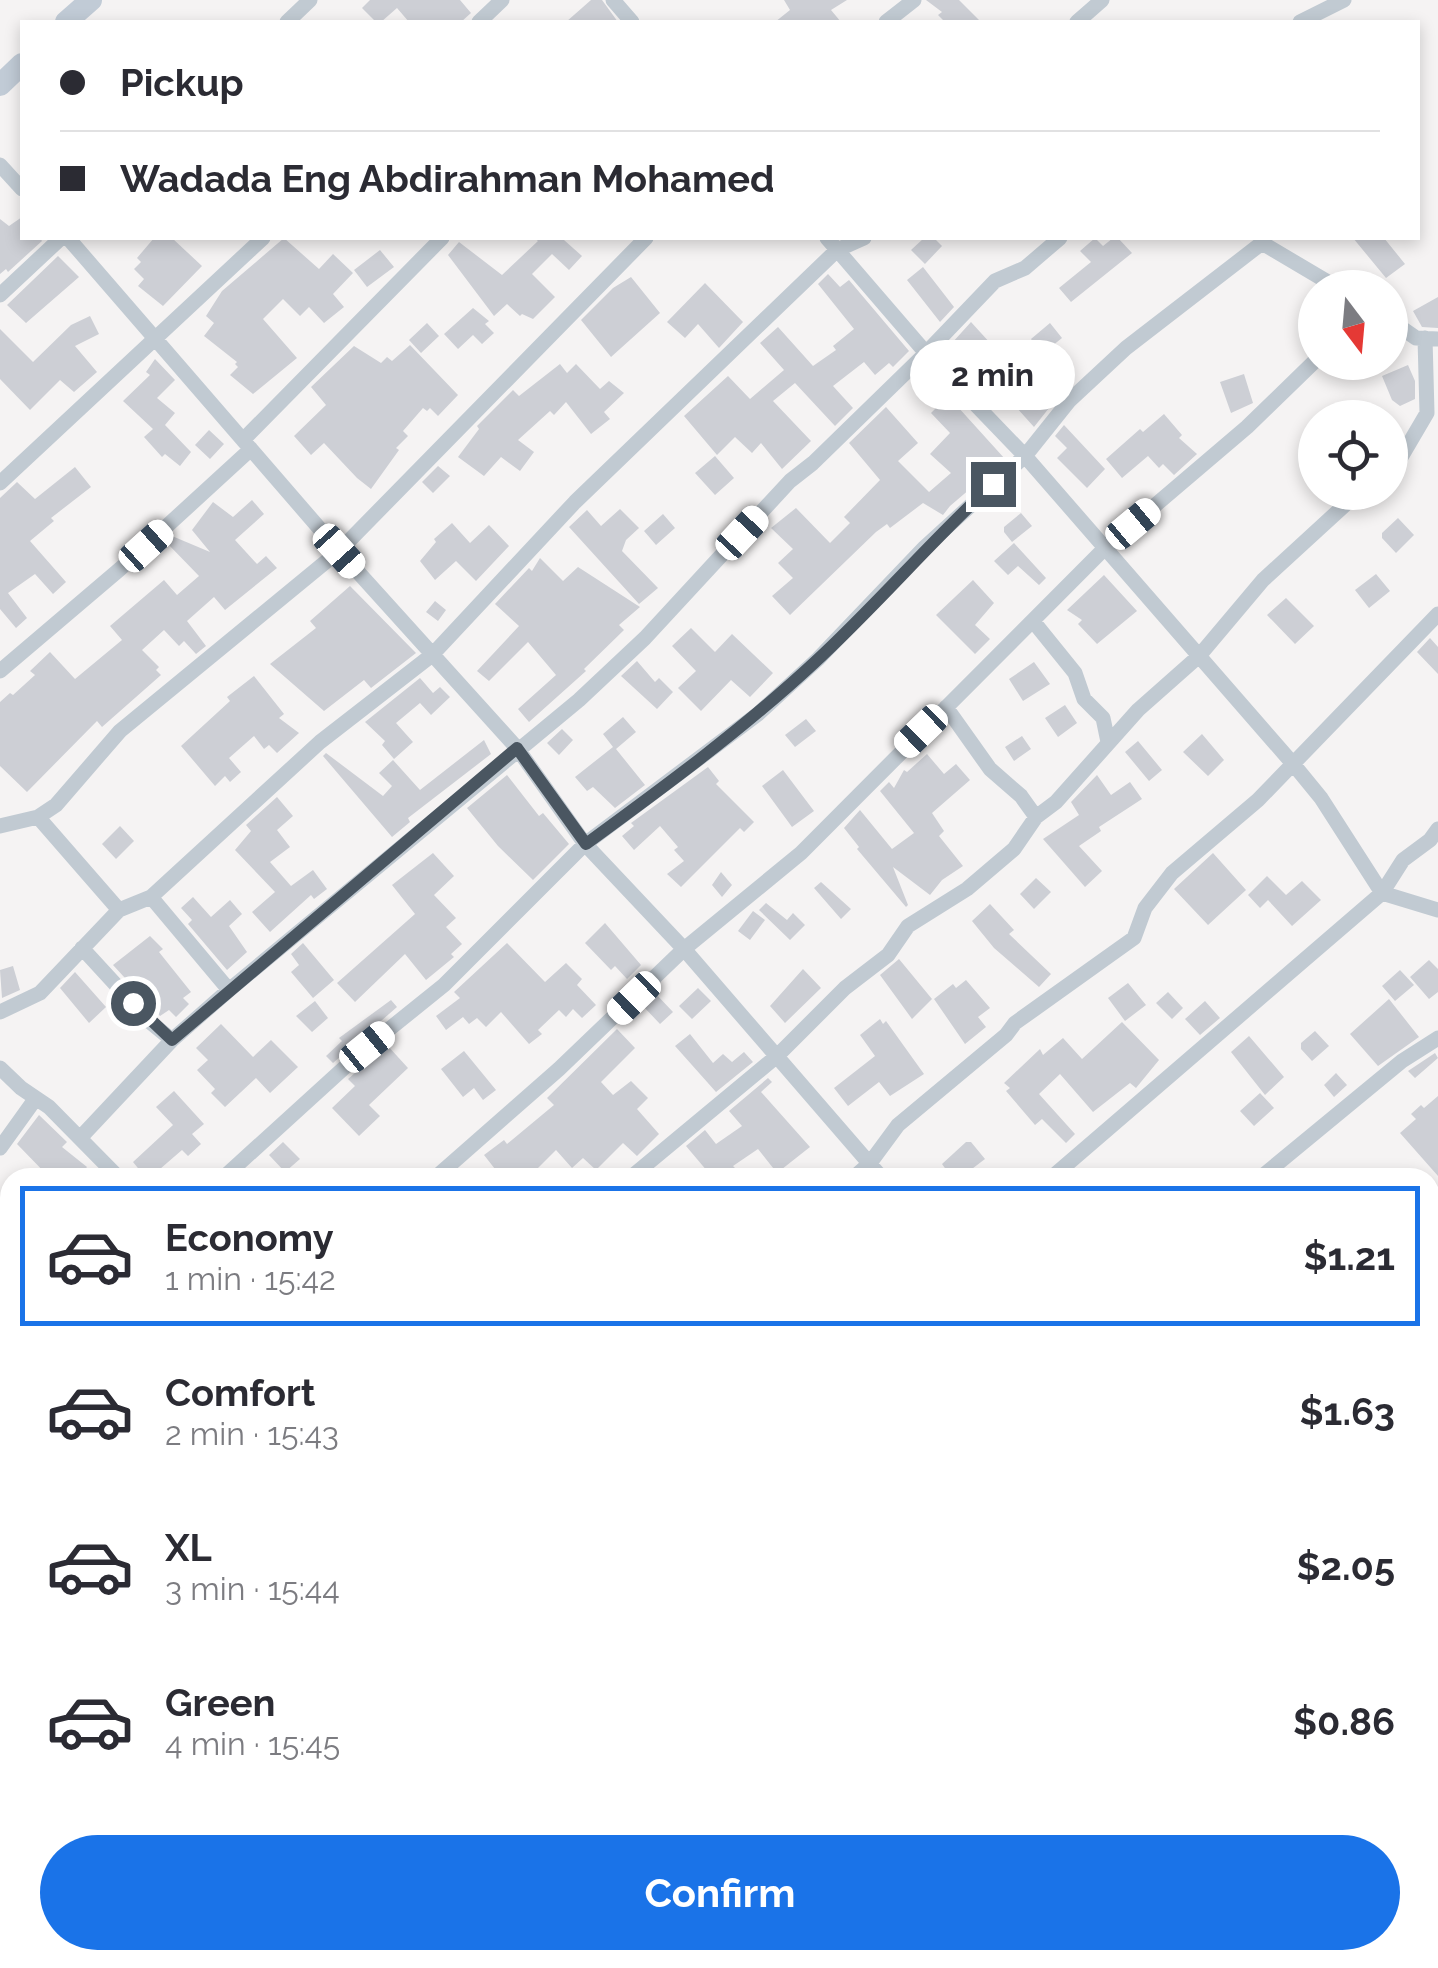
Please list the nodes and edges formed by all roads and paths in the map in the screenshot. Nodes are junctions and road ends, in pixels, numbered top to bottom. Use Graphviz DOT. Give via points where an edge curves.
graph roads {
  1 [pos="90,0"];
  2 [pos="310,0"];
  3 [pos="502,0"];
  4 [pos="613,0"];
  5 [pos="914,0"];
  6 [pos="1102,0"];
  7 [pos="1344,0"];
  8 [pos="68,20"];
  9 [pos="289,20"];
  10 [pos="481,20"];
  11 [pos="630,20"];
  12 [pos="889,20"];
  13 [pos="1080,20"];
  14 [pos="1304,20"];
  15 [pos="20,66"];
  16 [pos="0,84"];
  17 [pos="0,165"];
  18 [pos="20,187"];
  19 [pos="63,240"];
  20 [pos="67,240"];
  21 [pos="261,240"];
  22 [pos="440,240"];
  23 [pos="644,240"];
  24 [pos="1058,240"];
  25 [pos="832,244"];
  26 [pos="1308,270"];
  27 [pos="0,295"];
  28 [pos="1408,332"];
  29 [pos="1432,339"];
  30 [pos="156,341"];
  31 [pos="926,353"];
  32 [pos="1298,378"];
  33 [pos="247,445"];
  34 [pos="1408,445"];
  35 [pos="1025,456"];
  36 [pos="0,483"];
  37 [pos="1339,510"];
  38 [pos="1105,548"];
  39 [pos="339,551"];
  40 [pos="1438,614"];
  41 [pos="1033,621"];
  42 [pos="432,655"];
  43 [pos="1198,656"];
  44 [pos="0,671"];
  45 [pos="946,707"];
  46 [pos="1108,742"];
  47 [pos="517,748"];
  48 [pos="1294,765"];
  49 [pos="0,808"];
  50 [pos="1036,817"];
  51 [pos="38,818"];
  52 [pos="7,824"];
  53 [pos="1438,828"];
  54 [pos="586,844"];
  55 [pos="1382,892"];
  56 [pos="151,897"];
  57 [pos="119,910"];
  58 [pos="1438,910"];
  59 [pos="82,948"];
  60 [pos="684,950"];
  61 [pos="228,990"];
  62 [pos="0,1012"];
  63 [pos="1438,1038"];
  64 [pos="172,1040"];
  65 [pos="777,1056"];
  66 [pos="0,1068"];
  67 [pos="36,1098"];
  68 [pos="80,1138"];
  69 [pos="0,1148"];
  70 [pos="870,1163"];
  71 [pos="109,1168"];
  72 [pos="234,1168"];
  73 [pos="446,1168"];
  74 [pos="642,1168"];
  75 [pos="864,1168"];
  76 [pos="874,1168"];
  77 [pos="1063,1168"];
  78 [pos="1272,1168"];
  1 -- 8 [label="main road"];
  2 -- 9 [label="street"];
  3 -- 10 [label="street"];
  4 -- 11 [label="street"];
  5 -- 12 [label="street"];
  6 -- 13 [label="street"];
  7 -- 14 [label="street"];
  15 -- 16 [label="main road"];
  17 -- 18 [label="street"];
  19 -- 27 [label="street"];
  20 -- 30 [label="street"];
  21 -- 30 [label="street"];
  22 -- 33 [label="street"];
  23 -- 39 [label="street"];
  24 -- 31 [label="street" via="1025,268 995,282"];
  25 -- 31 [label="street"];
  25 -- 42 [label="street"];
  26 -- 35 [label="street" via="1262,243 1112,361 1069,400"];
  28 -- 29 [label="street"];
  29 -- 34 [label="street" via="1427,413"];
  30 -- 33 [label="street"];
  30 -- 36 [label="street"];
  31 -- 35 [label="street"];
  31 -- 47 [label="street" via="790,481 580,700"];
  32 -- 38 [label="street"];
  33 -- 39 [label="street"];
  33 -- 44 [label="street" via="120,570"];
  35 -- 38 [label="street"];
  35 -- 54 [label="street" via="758,714"];
  37 -- 43 [label="street" via="1263,580"];
  38 -- 41 [label="street"];
  38 -- 43 [label="street"];
  39 -- 42 [label="street"];
  39 -- 51 [label="street" via="120,731"];
  40 -- 48 [label="street"];
  41 -- 45 [label="street"];
  41 -- 46 [label="street" via="1075,672"];
  42 -- 47 [label="street"];
  42 -- 56 [label="street" via="320,742"];
  43 -- 46 [label="street"];
  43 -- 48 [label="street"];
  45 -- 50 [label="street" via="990,769"];
  45 -- 60 [label="street" via="801,853"];
  46 -- 50 [label="street"];
  47 -- 54 [label="street"];
  47 -- 61 [label="street"];
  48 -- 55 [label="street"];
  48 -- 70 [label="street" via="1172,873 1134,938 1015,1023 898,1125"];
  49 -- 52 [label="street"];
  50 -- 65 [label="street" via="1014,849 908,926 888,955"];
  51 -- 52 [label="street"];
  51 -- 57 [label="street"];
  53 -- 55 [label="street" via="1403,860"];
  54 -- 60 [label="street"];
  54 -- 72 [label="street" via="444,985"];
  55 -- 58 [label="street"];
  55 -- 77 [label="street"];
  56 -- 57 [label="street"];
  56 -- 61 [label="street"];
  57 -- 59 [label="street"];
  59 -- 62 [label="street" via="40,994"];
  59 -- 64 [label="street"];
  60 -- 65 [label="street"];
  60 -- 73 [label="street"];
  61 -- 64 [label="street"];
  63 -- 78 [label="street"];
  64 -- 68 [label="street"];
  65 -- 70 [label="street"];
  65 -- 74 [label="street"];
  66 -- 67 [label="street"];
  67 -- 68 [label="street"];
  67 -- 69 [label="street"];
  68 -- 71 [label="street"];
  70 -- 75 [label="street"];
  70 -- 76 [label="street"];
}
